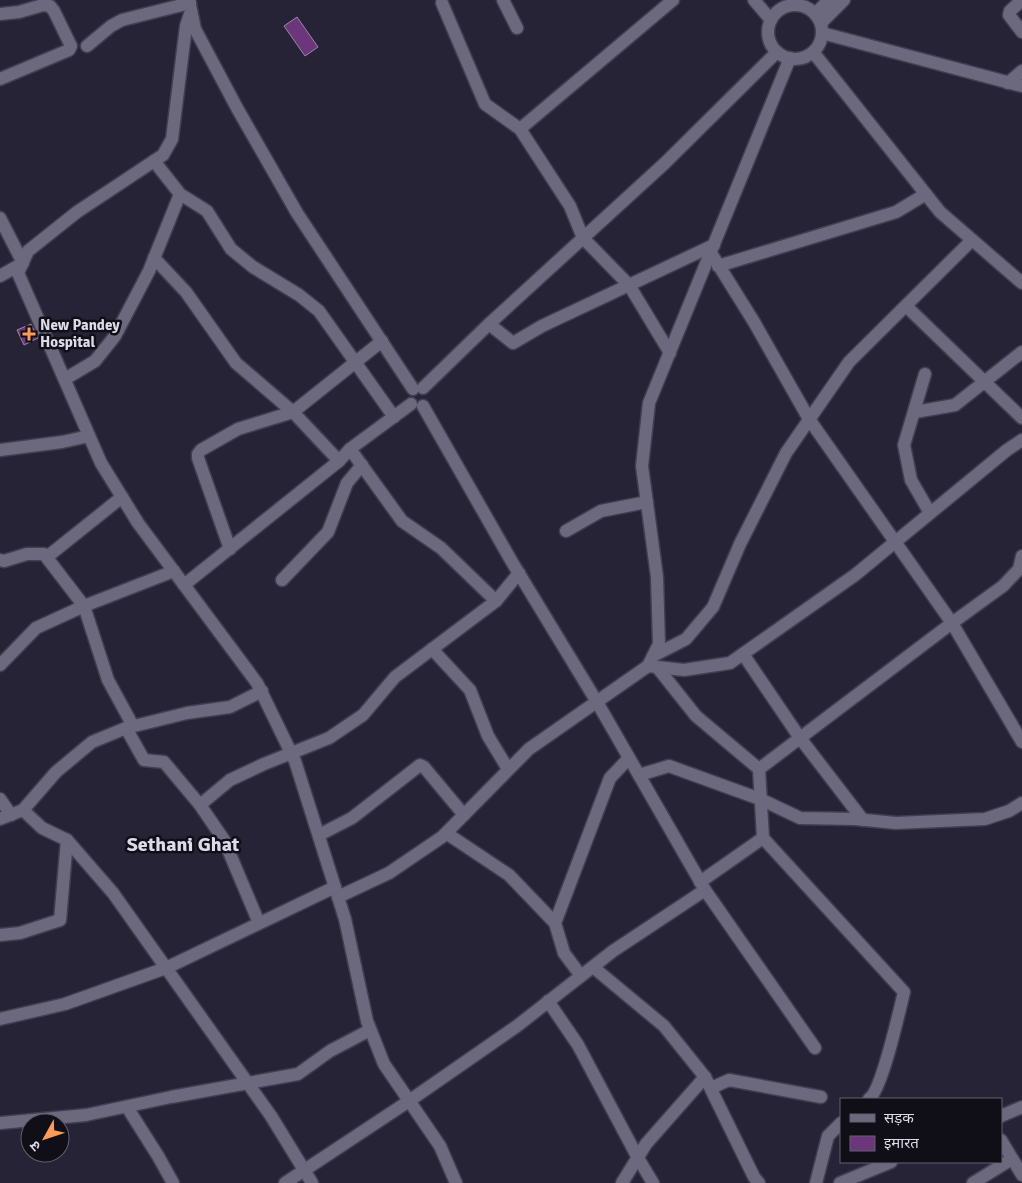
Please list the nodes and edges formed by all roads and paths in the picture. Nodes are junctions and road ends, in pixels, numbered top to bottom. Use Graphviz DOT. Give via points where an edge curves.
graph roads {
  1 [pos="503,0"];
  2 [pos="673,0"];
  3 [pos="754,0"];
  4 [pos="829,0"];
  5 [pos="844,0"];
  6 [pos="1022,0"];
  7 [pos="442,3"];
  8 [pos="798,3"];
  9 [pos="190,4"];
  10 [pos="0,14"];
  11 [pos="772,20"];
  12 [pos="819,23"];
  13 [pos="517,28"];
  14 [pos="1022,32"];
  15 [pos="87,46"];
  16 [pos="777,52"];
  17 [pos="813,52"];
  18 [pos="790,58"];
  19 [pos="1022,71"];
  20 [pos="0,79"];
  21 [pos="1008,83"];
  22 [pos="1022,86"];
  23 [pos="520,129"];
  24 [pos="154,161"];
  25 [pos="180,194"];
  26 [pos="926,194"];
  27 [pos="0,218"];
  28 [pos="582,238"];
  29 [pos="972,240"];
  30 [pos="712,249"];
  31 [pos="154,258"];
  32 [pos="22,263"];
  33 [pos="718,266"];
  34 [pos="0,276"];
  35 [pos="1022,283"];
  36 [pos="629,285"];
  37 [pos="906,306"];
  38 [pos="489,324"];
  39 [pos="382,341"];
  40 [pos="1022,352"];
  41 [pos="670,353"];
  42 [pos="355,362"];
  43 [pos="925,374"];
  44 [pos="64,379"];
  45 [pos="985,382"];
  46 [pos="418,389"];
  47 [pos="417,405"];
  48 [pos="293,412"];
  49 [pos="915,412"];
  50 [pos="394,417"];
  51 [pos="810,418"];
  52 [pos="1022,418"];
  53 [pos="89,436"];
  54 [pos="1021,443"];
  55 [pos="350,449"];
  56 [pos="0,450"];
  57 [pos="339,461"];
  58 [pos="362,465"];
  59 [pos="122,496"];
  60 [pos="647,502"];
  61 [pos="930,513"];
  62 [pos="566,531"];
  63 [pos="896,542"];
  64 [pos="230,549"];
  65 [pos="47,557"];
  66 [pos="0,560"];
  67 [pos="1021,565"];
  68 [pos="174,571"];
  69 [pos="519,573"];
  70 [pos="282,580"];
  71 [pos="184,585"];
  72 [pos="496,601"];
  73 [pos="84,606"];
  74 [pos="952,622"];
  75 [pos="432,649"];
  76 [pos="743,654"];
  77 [pos="653,663"];
  78 [pos="0,665"];
  79 [pos="262,691"];
  80 [pos="597,702"];
  81 [pos="130,727"];
  82 [pos="800,738"];
  83 [pos="1022,742"];
  84 [pos="292,753"];
  85 [pos="629,758"];
  86 [pos="508,769"];
  87 [pos="759,769"];
  88 [pos="639,775"];
  89 [pos="0,799"];
  90 [pos="760,799"];
  91 [pos="1022,803"];
  92 [pos="200,805"];
  93 [pos="12,815"];
  94 [pos="464,815"];
  95 [pos="863,820"];
  96 [pos="446,833"];
  97 [pos="319,835"];
  98 [pos="763,838"];
  99 [pos="67,840"];
  100 [pos="702,886"];
  101 [pos="337,892"];
  102 [pos="259,923"];
  103 [pos="555,923"];
  104 [pos="0,935"];
  105 [pos="592,967"];
  106 [pos="166,968"];
  107 [pos="581,976"];
  108 [pos="548,1001"];
  109 [pos="638,1004"];
  110 [pos="0,1018"];
  111 [pos="672,1020"];
  112 [pos="370,1030"];
  113 [pos="815,1048"];
  114 [pos="708,1082"];
  115 [pos="247,1084"];
  116 [pos="821,1097"];
  117 [pos="870,1098"];
  118 [pos="409,1101"];
  119 [pos="127,1107"];
  120 [pos="1022,1107"];
  121 [pos="1002,1116"];
  122 [pos="0,1123"];
  123 [pos="840,1124"];
  124 [pos="1002,1142"];
  125 [pos="638,1158"];
  126 [pos="1012,1159"];
  127 [pos="889,1163"];
  128 [pos="304,1171"];
  129 [pos="1022,1175"];
  130 [pos="173,1183"];
  131 [pos="285,1183"];
  132 [pos="312,1183"];
  133 [pos="456,1183"];
  134 [pos="622,1183"];
  135 [pos="653,1183"];
  136 [pos="759,1183"];
  137 [pos="816,1183"];
  138 [pos="840,1183"];
  139 [pos="973,1183"];
  1 -- 13 [label="street"];
  2 -- 23 [label="street"];
  3 -- 11 [label="street"];
  4 -- 12 [label="street"];
  5 -- 12 [label="street"];
  6 -- 14 [label="street" via="1009,15"];
  7 -- 23 [label="street" via="485,104"];
  8 -- 11 [label="street" via="787,6"];
  8 -- 12 [label="street" via="807,8"];
  9 -- 15 [label="street" via="122,20"];
  9 -- 24 [label="street" via="172,139 163,155"];
  9 -- 39 [label="street" via="195,28 237,108 293,205"];
  10 -- 20 [label="street" via="50,6 72,46"];
  11 -- 16 [label="street" via="768,31"];
  12 -- 17 [label="street" via="820,44"];
  12 -- 21 [label="street"];
  16 -- 18 [label="street"];
  16 -- 28 [label="street" via="665,163"];
  17 -- 18 [label="street" via="802,58"];
  17 -- 26 [label="street"];
  18 -- 30 [label="street"];
  19 -- 21 [label="street"];
  21 -- 22 [label="street"];
  23 -- 28 [label="street" via="570,206"];
  24 -- 25 [label="street"];
  24 -- 32 [label="street" via="77,212 28,251"];
  25 -- 31 [label="street"];
  25 -- 42 [label="street" via="207,211 231,249 319,311"];
  26 -- 29 [label="street" via="940,212"];
  26 -- 33 [label="street" via="896,212"];
  27 -- 32 [label="street"];
  28 -- 36 [label="street"];
  28 -- 38 [label="street"];
  29 -- 35 [label="street"];
  29 -- 37 [label="street"];
  30 -- 33 [label="street"];
  30 -- 36 [label="street"];
  30 -- 41 [label="street"];
  31 -- 44 [label="street" via="114,336 95,361"];
  31 -- 48 [label="street" via="186,292 236,363"];
  32 -- 34 [label="street"];
  32 -- 44 [label="street" via="18,273"];
  33 -- 51 [label="street"];
  36 -- 38 [label="street" via="513,343"];
  36 -- 41 [label="street"];
  37 -- 45 [label="street"];
  37 -- 51 [label="street" via="849,362"];
  38 -- 46 [label="street"];
  39 -- 42 [label="street"];
  39 -- 46 [label="street"];
  40 -- 45 [label="street"];
  41 -- 60 [label="street" via="649,403 642,466"];
  42 -- 48 [label="street"];
  42 -- 50 [label="street"];
  43 -- 49 [label="street"];
  44 -- 53 [label="street"];
  45 -- 49 [label="street" via="955,405"];
  45 -- 52 [label="street"];
  46 -- 47 [label="street" via="409,398"];
  46 -- 47 [label="street" via="428,392 429,399"];
  47 -- 50 [label="street"];
  47 -- 69 [label="street"];
  48 -- 57 [label="street"];
  48 -- 64 [label="street" via="238,429 198,454"];
  49 -- 61 [label="street" via="904,445 912,480"];
  50 -- 55 [label="street"];
  51 -- 63 [label="street"];
  51 -- 77 [label="street" via="786,452 713,606 686,639"];
  53 -- 56 [label="street"];
  53 -- 59 [label="street"];
  54 -- 61 [label="street"];
  55 -- 57 [label="street"];
  55 -- 58 [label="street"];
  57 -- 64 [label="street"];
  58 -- 70 [label="street" via="347,483 328,532"];
  58 -- 72 [label="street" via="402,521 442,548"];
  59 -- 65 [label="street"];
  59 -- 68 [label="street"];
  60 -- 62 [label="street" via="601,511"];
  60 -- 77 [label="street" via="657,578 659,644"];
  61 -- 63 [label="street"];
  63 -- 74 [label="street"];
  63 -- 76 [label="street"];
  64 -- 71 [label="street"];
  65 -- 66 [label="street" via="44,554 27,554 4,562"];
  65 -- 73 [label="street"];
  67 -- 74 [label="street" via="1003,586"];
  68 -- 71 [label="street"];
  68 -- 73 [label="street"];
  69 -- 72 [label="street"];
  69 -- 80 [label="street"];
  71 -- 79 [label="street"];
  72 -- 75 [label="street"];
  73 -- 78 [label="street" via="36,628"];
  73 -- 81 [label="street" via="108,680"];
  74 -- 82 [label="street"];
  74 -- 83 [label="street"];
  75 -- 84 [label="street" via="395,677 363,715 329,738"];
  75 -- 86 [label="street" via="470,690 488,736"];
  76 -- 77 [label="street" via="730,663 684,670"];
  76 -- 82 [label="street"];
  77 -- 80 [label="street"];
  77 -- 87 [label="street" via="696,716"];
  79 -- 81 [label="street" via="230,707 187,713"];
  79 -- 84 [label="street"];
  80 -- 85 [label="street"];
  80 -- 86 [label="street" via="529,749"];
  81 -- 92 [label="street" via="144,760 164,762"];
  81 -- 93 [label="street" via="92,742"];
  82 -- 87 [label="street"];
  82 -- 95 [label="street"];
  84 -- 92 [label="street" via="230,780"];
  84 -- 97 [label="street"];
  85 -- 88 [label="street"];
  85 -- 103 [label="street" via="610,778"];
  86 -- 94 [label="street"];
  87 -- 90 [label="street"];
  88 -- 90 [label="street" via="669,766"];
  88 -- 100 [label="street"];
  89 -- 93 [label="street"];
  90 -- 95 [label="street" via="800,818"];
  90 -- 98 [label="street"];
  91 -- 95 [label="street" via="984,819 896,823"];
  92 -- 102 [label="street" via="224,840"];
  93 -- 99 [label="street"];
  94 -- 96 [label="street"];
  94 -- 97 [label="street" via="420,765 352,818"];
  96 -- 101 [label="street" via="389,872"];
  96 -- 103 [label="street" via="509,875"];
  97 -- 101 [label="street"];
  98 -- 100 [label="street"];
  98 -- 117 [label="street" via="904,992 884,1066"];
  99 -- 104 [label="street" via="60,920 20,933"];
  99 -- 106 [label="street" via="113,893"];
  100 -- 105 [label="street"];
  100 -- 113 [label="street"];
  101 -- 102 [label="street"];
  101 -- 112 [label="street"];
  102 -- 106 [label="street"];
  103 -- 107 [label="street" via="564,953"];
  105 -- 107 [label="street"];
  105 -- 109 [label="street"];
  106 -- 110 [label="street" via="65,1004"];
  106 -- 115 [label="street"];
  107 -- 108 [label="street"];
  108 -- 118 [label="street"];
  108 -- 125 [label="street" via="578,1046"];
  109 -- 111 [label="street"];
  109 -- 114 [label="street" via="664,1026"];
  112 -- 115 [label="street" via="330,1051 298,1074"];
  112 -- 118 [label="street" via="384,1064"];
  114 -- 116 [label="street" via="729,1080"];
  114 -- 125 [label="street" via="646,1144"];
  114 -- 136 [label="street"];
  115 -- 119 [label="street"];
  115 -- 128 [label="street" via="271,1116"];
  118 -- 128 [label="street"];
  118 -- 133 [label="street" via="440,1146"];
  119 -- 122 [label="street" via="86,1115"];
  119 -- 130 [label="street"];
  120 -- 121 [label="street"];
  123 -- 137 [label="street" via="828,1136"];
  124 -- 126 [label="street"];
  125 -- 134 [label="street"];
  125 -- 135 [label="street"];
  126 -- 129 [label="street"];
  126 -- 139 [label="street"];
  127 -- 138 [label="street"];
  128 -- 131 [label="street"];
  128 -- 132 [label="street"];
}
